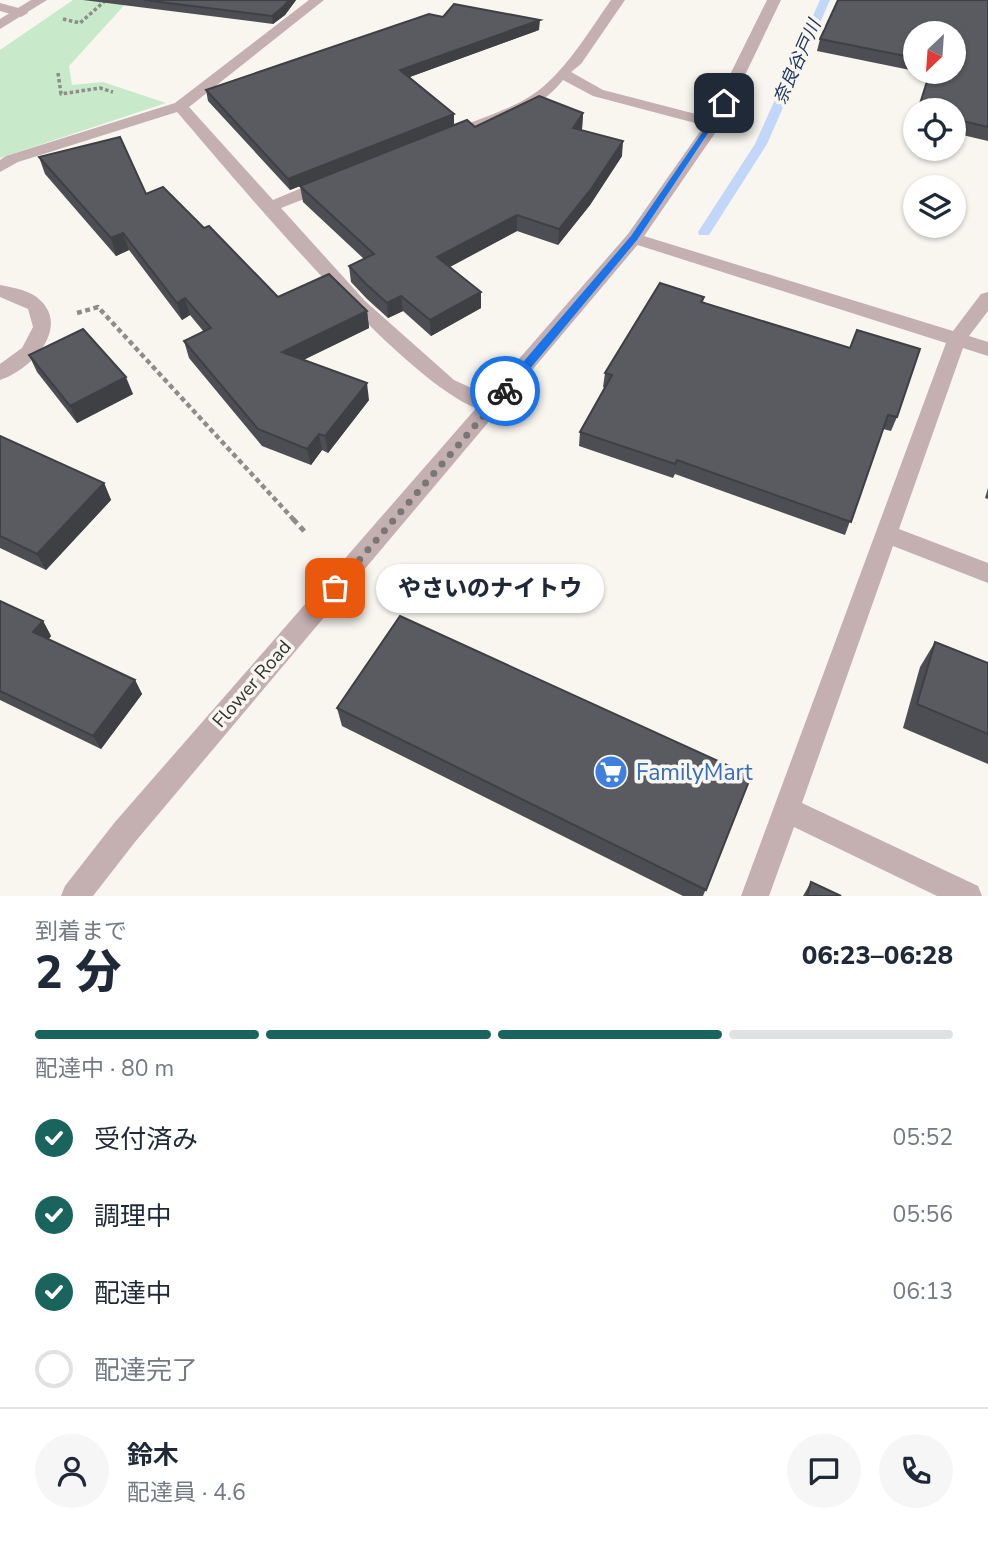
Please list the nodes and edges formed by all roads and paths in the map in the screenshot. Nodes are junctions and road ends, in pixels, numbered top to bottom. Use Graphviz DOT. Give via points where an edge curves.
graph roads {
  1 [pos="40,0"];
  2 [pos="106,0"];
  3 [pos="317,0"];
  4 [pos="618,0"];
  5 [pos="774,0"];
  6 [pos="0,7"];
  7 [pos="20,13"];
  8 [pos="59,18"];
  9 [pos="0,25"];
  10 [pos="58,73"];
  11 [pos="561,73"];
  12 [pos="114,92"];
  13 [pos="180,106"];
  14 [pos="714,123"];
  15 [pos="430,143"];
  16 [pos="0,167"];
  17 [pos="345,177"];
  18 [pos="272,206"];
  19 [pos="634,238"];
  20 [pos="0,291"];
  21 [pos="988,299"];
  22 [pos="44,323"];
  23 [pos="957,339"];
  24 [pos="988,349"];
  25 [pos="0,373"];
  26 [pos="493,406"];
  27 [pos="305,532"];
  28 [pos="885,533"];
  29 [pos="988,573"];
  30 [pos="786,809"];
  31 [pos="75,896"];
  32 [pos="755,896"];
  33 [pos="968,896"];
  1 -- 7 [label="street"];
  2 -- 8 [label="path" via="80,23"];
  3 -- 13 [label="street"];
  4 -- 11 [label="street" via="576,61"];
  5 -- 14 [label="street, Flower Road"];
  6 -- 7 [label="street"];
  7 -- 9 [label="street"];
  10 -- 12 [label="path" via="61,94 100,88"];
  11 -- 14 [label="street" via="598,93"];
  11 -- 15 [label="street" via="549,89 525,104"];
  13 -- 16 [label="street" via="12,159"];
  13 -- 18 [label="street"];
  14 -- 19 [label="street, Flower Road"];
  17 -- 18 [label="street"];
  18 -- 26 [label="street" via="358,305 447,385"];
  19 -- 23 [label="street"];
  19 -- 26 [label="street, Flower Road"];
  20 -- 22 [label="street" via="29,299 40,309"];
  21 -- 23 [label="street"];
  22 -- 25 [label="street" via="29,354"];
  22 -- 27 [label="path" via="98,307"];
  23 -- 24 [label="street"];
  23 -- 28 [label="street"];
  26 -- 31 [label="street, Flower Road"];
  28 -- 29 [label="street"];
  28 -- 30 [label="street"];
  30 -- 32 [label="street"];
  30 -- 33 [label="street"];
}
